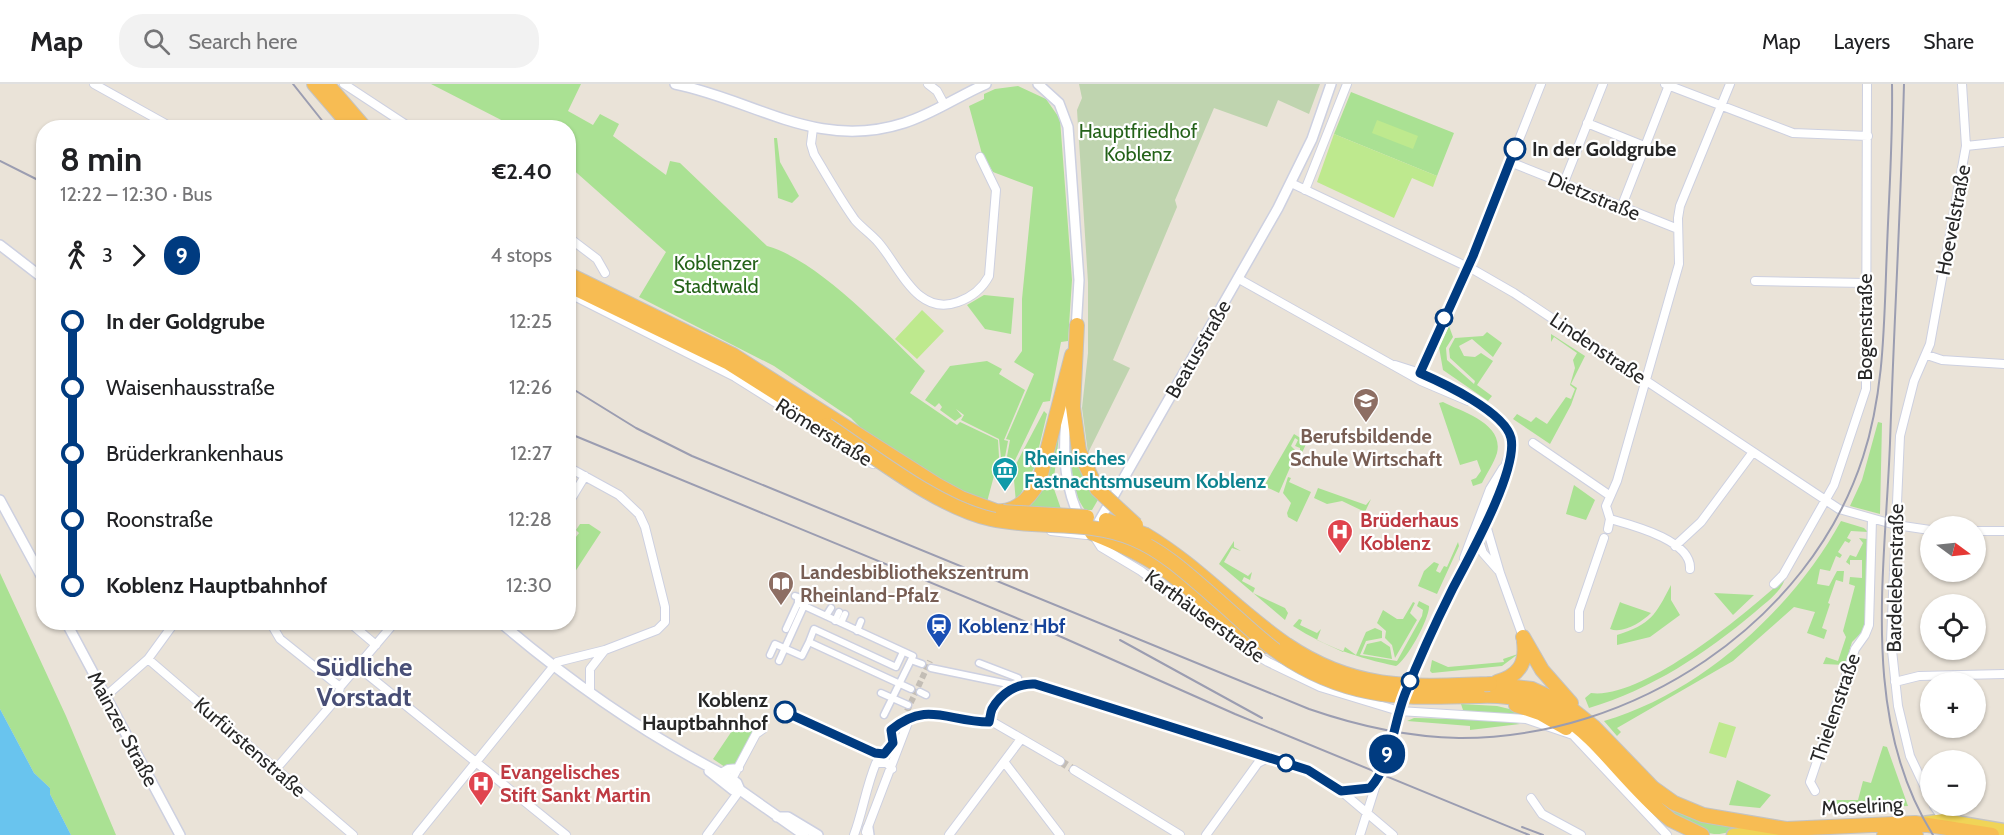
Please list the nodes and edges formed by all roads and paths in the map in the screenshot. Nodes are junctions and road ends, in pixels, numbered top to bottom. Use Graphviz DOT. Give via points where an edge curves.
graph roads {
  1 [pos="93,84"];
  2 [pos="314,84"];
  3 [pos="327,84"];
  4 [pos="344,84"];
  5 [pos="675,84"];
  6 [pos="928,84"];
  7 [pos="986,84"];
  8 [pos="1038,84"];
  9 [pos="1330,84"];
  10 [pos="1347,84"];
  11 [pos="1541,84"];
  12 [pos="1603,84"];
  13 [pos="1730,84"];
  14 [pos="1867,84"];
  15 [pos="1962,84"];
  16 [pos="687,85"];
  17 [pos="1667,85"];
  18 [pos="944,105"];
  19 [pos="1721,107"];
  20 [pos="158,120"];
  21 [pos="345,120"];
  22 [pos="358,120"];
  23 [pos="399,120"];
  24 [pos="1587,123"];
  25 [pos="813,128"];
  26 [pos="1868,136"];
  27 [pos="2004,142"];
  28 [pos="1644,146"];
  29 [pos="1966,146"];
  30 [pos="980,157"];
  31 [pos="1510,162"];
  32 [pos="1291,183"];
  33 [pos="1563,185"];
  34 [pos="1305,190"];
  35 [pos="1621,208"];
  36 [pos="1678,229"];
  37 [pos="576,243"];
  38 [pos="0,245"];
  39 [pos="1468,267"];
  40 [pos="36,273"];
  41 [pos="605,273"];
  42 [pos="576,278"];
  43 [pos="1239,279"];
  44 [pos="1755,281"];
  45 [pos="1864,283"];
  46 [pos="576,289"];
  47 [pos="576,297"];
  48 [pos="1077,325"];
  49 [pos="1072,355"];
  50 [pos="1926,356"];
  51 [pos="2004,364"];
  52 [pos="1421,377"];
  53 [pos="767,380"];
  54 [pos="1646,380"];
  55 [pos="1533,443"];
  56 [pos="1753,452"];
  57 [pos="1508,459"];
  58 [pos="576,471"];
  59 [pos="585,476"];
  60 [pos="576,491"];
  61 [pos="1609,495"];
  62 [pos="0,500"];
  63 [pos="1826,502"];
  64 [pos="1073,503"];
  65 [pos="1003,512"];
  66 [pos="1100,516"];
  67 [pos="1610,519"];
  68 [pos="1872,519"];
  69 [pos="1486,524"];
  70 [pos="1896,525"];
  71 [pos="1477,528"];
  72 [pos="1608,529"];
  73 [pos="1920,529"];
  74 [pos="1986,531"];
  75 [pos="2004,531"];
  76 [pos="1092,533"];
  77 [pos="1146,535"];
  78 [pos="1604,538"];
  79 [pos="1475,546"];
  80 [pos="1675,546"];
  81 [pos="1484,555"];
  82 [pos="1496,555"];
  83 [pos="36,564"];
  84 [pos="1465,566"];
  85 [pos="1690,569"];
  86 [pos="1500,573"];
  87 [pos="1774,584"];
  88 [pos="1453,588"];
  89 [pos="795,596"];
  90 [pos="808,597"];
  91 [pos="801,605"];
  92 [pos="831,608"];
  93 [pos="842,613"];
  94 [pos="826,616"];
  95 [pos="861,621"];
  96 [pos="838,622"];
  97 [pos="1579,628"];
  98 [pos="70,630"];
  99 [pos="169,630"];
  100 [pos="275,630"];
  101 [pos="358,630"];
  102 [pos="388,630"];
  103 [pos="510,630"];
  104 [pos="857,631"];
  105 [pos="1523,637"];
  106 [pos="809,642"];
  107 [pos="376,645"];
  108 [pos="785,648"];
  109 [pos="605,650"];
  110 [pos="805,652"];
  111 [pos="903,652"];
  112 [pos="770,655"];
  113 [pos="148,658"];
  114 [pos="911,660"];
  115 [pos="1289,660"];
  116 [pos="779,661"];
  117 [pos="979,663"];
  118 [pos="922,664"];
  119 [pos="357,666"];
  120 [pos="553,666"];
  121 [pos="798,666"];
  122 [pos="931,668"];
  123 [pos="1004,672"];
  124 [pos="2004,674"];
  125 [pos="1018,678"];
  126 [pos="1002,682"];
  127 [pos="1895,682"];
  128 [pos="900,684"];
  129 [pos="1490,684"];
  130 [pos="1013,685"];
  131 [pos="340,687"];
  132 [pos="911,689"];
  133 [pos="590,692"];
  134 [pos="880,693"];
  135 [pos="106,696"];
  136 [pos="1479,696"];
  137 [pos="894,699"];
  138 [pos="908,705"];
  139 [pos="1399,711"];
  140 [pos="1578,713"];
  141 [pos="884,715"];
  142 [pos="991,721"];
  143 [pos="763,729"];
  144 [pos="1573,735"];
  145 [pos="1021,739"];
  146 [pos="1270,758"];
  147 [pos="696,760"];
  148 [pos="1060,761"];
  149 [pos="477,762"];
  150 [pos="1005,763"];
  151 [pos="739,768"];
  152 [pos="1383,768"];
  153 [pos="276,769"];
  154 [pos="892,769"];
  155 [pos="1074,770"];
  156 [pos="721,773"];
  157 [pos="1920,777"];
  158 [pos="732,779"];
  159 [pos="740,790"];
  160 [pos="1341,791"];
  161 [pos="1815,791"];
  162 [pos="1531,798"];
  163 [pos="1368,813"];
  164 [pos="1941,816"];
  165 [pos="777,817"];
  166 [pos="1944,820"];
  167 [pos="1786,829"];
  168 [pos="1920,829"];
  169 [pos="2004,830"];
  170 [pos="867,833"];
  171 [pos="180,835"];
  172 [pos="353,835"];
  173 [pos="417,835"];
  174 [pos="566,835"];
  175 [pos="707,835"];
  176 [pos="804,835"];
  177 [pos="818,835"];
  178 [pos="854,835"];
  179 [pos="949,835"];
  180 [pos="1060,835"];
  181 [pos="1180,835"];
  182 [pos="1206,835"];
  183 [pos="1360,835"];
  184 [pos="1393,835"];
  185 [pos="1581,835"];
  186 [pos="1667,835"];
  187 [pos="1701,835"];
  188 [pos="1733,835"];
  189 [pos="1884,835"];
  190 [pos="1992,835"];
  1 -- 20 [label="street"];
  2 -- 21 [label="highway"];
  3 -- 22 [label="highway"];
  4 -- 23 [label="street"];
  5 -- 16 [label="street"];
  6 -- 18 [label="street"];
  7 -- 18 [label="street"];
  8 -- 48 [label="street" via="1059,103 1068,127 1079,280"];
  9 -- 32 [label="street, Beatusstraße" via="1312,140"];
  10 -- 34 [label="street"];
  11 -- 31 [label="street"];
  12 -- 24 [label="street"];
  13 -- 19 [label="street"];
  14 -- 26 [label="street, Bogenstraße"];
  15 -- 29 [label="street, Hoevelstraße"];
  16 -- 25 [label="street" via="768,116"];
  17 -- 19 [label="street"];
  17 -- 28 [label="street"];
  18 -- 25 [label="street" via="886,128"];
  19 -- 26 [label="street" via="1793,134"];
  19 -- 36 [label="street" via="1680,206"];
  24 -- 28 [label="street"];
  24 -- 33 [label="street"];
  25 -- 30 [label="street" via="814,154 855,219 916,292 936,305 971,296 989,276 996,190"];
  26 -- 45 [label="street, Bogenstraße"];
  27 -- 29 [label="street"];
  28 -- 35 [label="street"];
  29 -- 50 [label="street, Hoevelstraße"];
  31 -- 33 [label="street, Dietzstraße"];
  31 -- 39 [label="street"];
  32 -- 34 [label="street, Lindenstraße"];
  32 -- 43 [label="street, Beatusstraße"];
  33 -- 35 [label="street, Dietzstraße"];
  34 -- 39 [label="street, Lindenstraße"];
  35 -- 36 [label="street, Dietzstraße"];
  36 -- 54 [label="street" via="1679,264"];
  37 -- 41 [label="street" via="597,260"];
  38 -- 40 [label="street"];
  39 -- 52 [label="street"];
  39 -- 54 [label="street, Lindenstraße"];
  42 -- 53 [label="highway" via="709,342"];
  43 -- 52 [label="street"];
  43 -- 66 [label="street, Beatusstraße"];
  44 -- 45 [label="street"];
  45 -- 63 [label="street, Bogenstraße" via="1866,389"];
  46 -- 53 [label="highway"];
  47 -- 76 [label="street, Römerstraße" via="735,377 868,461 953,504 1000,523 1071,534"];
  48 -- 49 [label="street"];
  48 -- 77 [label="highway, bridge" via="1073,407 1079,450 1097,489"];
  49 -- 64 [label="street" via="1063,463"];
  49 -- 65 [label="highway" via="1046,461 1031,495"];
  50 -- 51 [label="street"];
  50 -- 70 [label="street, Bardelebenstraße" via="1914,381 1900,436"];
  52 -- 57 [label="street" via="1455,390 1496,417 1507,429 1512,446"];
  53 -- 65 [label="highway" via="937,485"];
  53 -- 115 [label="highway, bridge" via="930,492 974,514 1002,521 1094,527 1135,539 1172,562"];
  54 -- 56 [label="street, Lindenstraße"];
  54 -- 61 [label="street" via="1617,481"];
  55 -- 61 [label="street"];
  56 -- 63 [label="street, Lindenstraße"];
  56 -- 80 [label="street" via="1701,522"];
  57 -- 69 [label="street"];
  57 -- 71 [label="street" via="1491,489"];
  58 -- 59 [label="street"];
  59 -- 60 [label="street"];
  59 -- 109 [label="street" via="626,500 641,517 665,610 663,626"];
  61 -- 67 [label="street" via="1606,511"];
  62 -- 83 [label="street"];
  63 -- 68 [label="street, Lindenstraße"];
  63 -- 87 [label="street, Bogenstraße"];
  64 -- 66 [label="street" via="1085,513"];
  64 -- 76 [label="street"];
  65 -- 77 [label="highway, bridge" via="1104,519"];
  66 -- 76 [label="street, Beatusstraße"];
  67 -- 72 [label="street"];
  67 -- 80 [label="street" via="1649,531"];
  68 -- 70 [label="street, Lindenstraße"];
  68 -- 161 [label="street, Thielenstraße" via="1868,630 1855,649 1810,782"];
  69 -- 79 [label="street"];
  69 -- 82 [label="street"];
  70 -- 73 [label="street, Lindenstraße"];
  70 -- 127 [label="street, Bardelebenstraße" via="1891,642"];
  71 -- 79 [label="street"];
  71 -- 79 [label="street"];
  74 -- 75 [label="street"];
  76 -- 115 [label="highway, bridge" via="1163,569 1241,633"];
  76 -- 139 [label="street, Karthäuserstraße" via="1101,547 1141,570 1250,652 1320,687"];
  77 -- 129 [label="highway, bridge" via="1188,562 1274,637 1320,664 1390,685 1420,688"];
  78 -- 97 [label="street" via="1579,611"];
  79 -- 81 [label="street"];
  79 -- 82 [label="street" via="1487,547"];
  79 -- 84 [label="street"];
  79 -- 88 [label="street"];
  80 -- 85 [label="street" via="1690,563"];
  81 -- 84 [label="street" via="1477,555"];
  81 -- 86 [label="street"];
  82 -- 86 [label="street"];
  84 -- 88 [label="street"];
  86 -- 105 [label="street"];
  88 -- 139 [label="street"];
  89 -- 91 [label="street"];
  90 -- 91 [label="street"];
  91 -- 94 [label="street"];
  91 -- 108 [label="street" via="788,630"];
  92 -- 94 [label="street"];
  93 -- 96 [label="street"];
  94 -- 96 [label="street"];
  95 -- 104 [label="street"];
  96 -- 104 [label="street"];
  98 -- 135 [label="street, Mainzer Straße"];
  99 -- 113 [label="street"];
  100 -- 131 [label="street" via="280,639"];
  101 -- 107 [label="street"];
  102 -- 107 [label="street"];
  103 -- 120 [label="street"];
  104 -- 111 [label="street"];
  105 -- 129 [label="highway" via="1526,653 1516,674"];
  105 -- 140 [label="highway" via="1542,670"];
  106 -- 110 [label="street"];
  106 -- 111 [label="street" via="814,629 896,667"];
  106 -- 128 [label="street" via="819,650"];
  107 -- 119 [label="street"];
  108 -- 110 [label="street"];
  108 -- 112 [label="street" via="775,644"];
  108 -- 116 [label="street"];
  109 -- 120 [label="street" via="561,660"];
  109 -- 133 [label="street" via="590,669"];
  110 -- 121 [label="street"];
  111 -- 114 [label="street" via="913,656"];
  113 -- 135 [label="street"];
  113 -- 153 [label="street, Kurfürstenstraße"];
  114 -- 118 [label="street"];
  114 -- 128 [label="street"];
  115 -- 136 [label="highway, bridge" via="1334,681 1381,695 1418,699"];
  117 -- 123 [label="street"];
  119 -- 131 [label="street"];
  119 -- 149 [label="street"];
  120 -- 133 [label="street"];
  120 -- 149 [label="street"];
  122 -- 126 [label="street"];
  123 -- 125 [label="street"];
  123 -- 126 [label="street"];
  124 -- 127 [label="street" via="1919,675"];
  126 -- 130 [label="street"];
  127 -- 157 [label="street, Bardelebenstraße" via="1903,733"];
  128 -- 132 [label="street"];
  128 -- 137 [label="street"];
  129 -- 140 [label="highway" via="1549,695"];
  131 -- 153 [label="street" via="338,697"];
  133 -- 147 [label="street"];
  134 -- 137 [label="street"];
  135 -- 171 [label="street, Mainzer Straße"];
  136 -- 144 [label="highway" via="1540,713"];
  136 -- 187 [label="highway" via="1524,698 1553,709 1578,727 1660,811"];
  137 -- 138 [label="street"];
  137 -- 141 [label="street"];
  139 -- 144 [label="street, Karthäuserstraße" via="1526,719"];
  139 -- 152 [label="street"];
  140 -- 167 [label="highway" via="1642,779 1670,800 1710,817"];
  142 -- 145 [label="street"];
  142 -- 146 [label="street" via="991,711 1017,686 1041,685"];
  142 -- 154 [label="street" via="928,714 910,717"];
  143 -- 151 [label="street" via="756,734"];
  144 -- 186 [label="street"];
  145 -- 148 [label="street"];
  145 -- 150 [label="street"];
  146 -- 160 [label="street" via="1315,773"];
  146 -- 182 [label="street" via="1258,763"];
  147 -- 156 [label="street"];
  147 -- 159 [label="street" via="733,790"];
  149 -- 173 [label="street"];
  149 -- 174 [label="street"];
  150 -- 179 [label="street"];
  150 -- 180 [label="street"];
  151 -- 156 [label="street"];
  151 -- 158 [label="street"];
  152 -- 160 [label="street" via="1368,789"];
  152 -- 163 [label="street"];
  153 -- 172 [label="street, Kurfürstenstraße"];
  154 -- 170 [label="street"];
  154 -- 178 [label="street" via="887,763 876,763"];
  155 -- 181 [label="street"];
  156 -- 158 [label="street"];
  158 -- 159 [label="street"];
  159 -- 165 [label="street"];
  159 -- 175 [label="street"];
  160 -- 163 [label="street"];
  162 -- 185 [label="street" via="1539,812"];
  163 -- 183 [label="street"];
  163 -- 184 [label="street"];
  164 -- 166 [label="street"];
  165 -- 176 [label="street"];
  165 -- 177 [label="street" via="792,819"];
  166 -- 168 [label="main road"];
  166 -- 169 [label="main road"];
  167 -- 168 [label="highway, Moselring"];
  167 -- 188 [label="main road, Moselring"];
  168 -- 189 [label="highway, Moselring"];
  168 -- 190 [label="highway, Moselring"];
}
